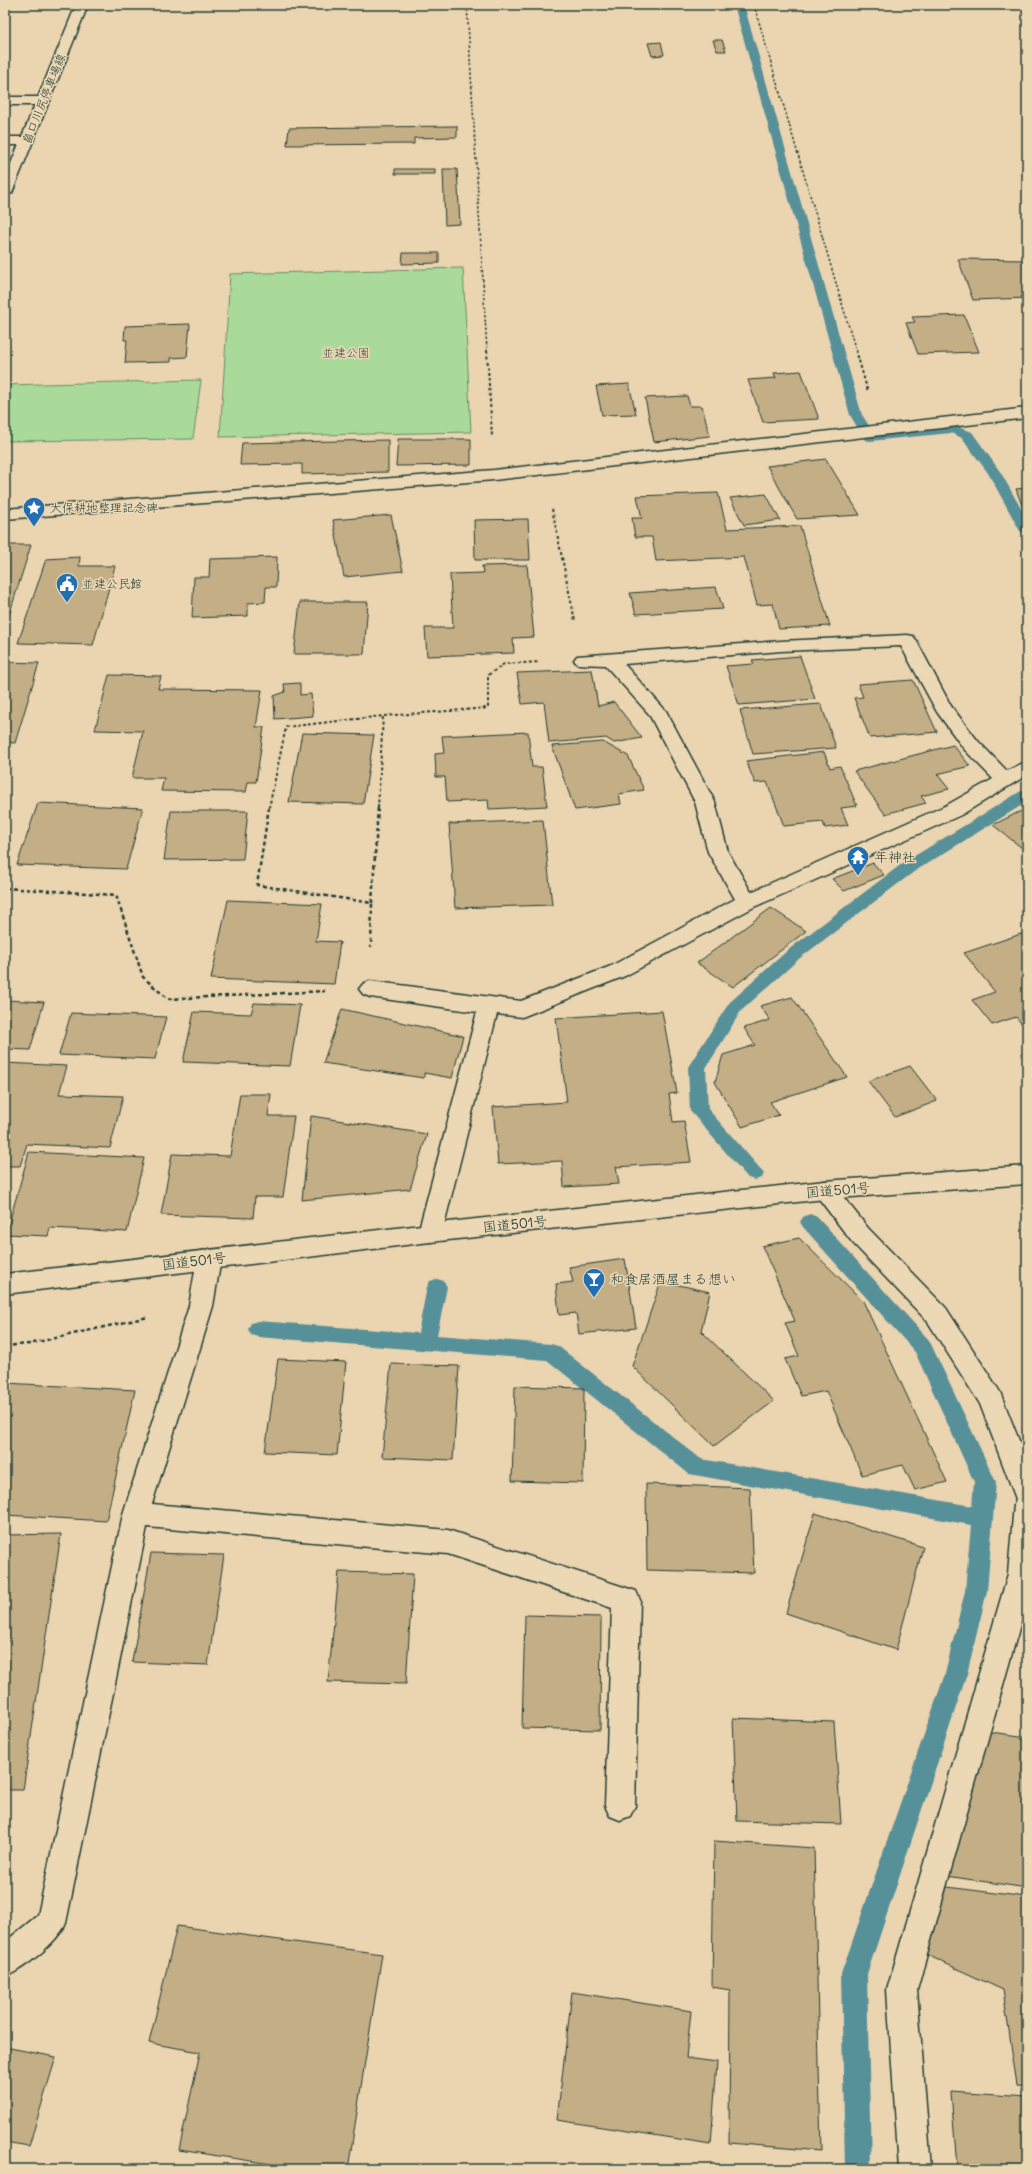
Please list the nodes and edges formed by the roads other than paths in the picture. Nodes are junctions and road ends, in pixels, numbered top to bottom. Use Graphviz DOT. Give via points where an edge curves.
graph roads {
  1 [pos="82,5"];
  2 [pos="5,101"];
  3 [pos="44,101"];
  4 [pos="5,141"];
  5 [pos="27,141"];
  6 [pos="5,193"];
  7 [pos="1027,413"];
  8 [pos="5,514"];
  9 [pos="583,660"];
  10 [pos="610,660"];
  11 [pos="1027,767"];
  12 [pos="1004,779"];
  13 [pos="747,902"];
  14 [pos="370,989"];
  15 [pos="489,1006"];
  16 [pos="1027,1175"];
  17 [pos="825,1190"];
  18 [pos="430,1233"];
  19 [pos="209,1259"];
  20 [pos="5,1284"];
  21 [pos="1027,1494"];
  22 [pos="1027,1504"];
  23 [pos="136,1514"];
  24 [pos="620,1806"];
  25 [pos="5,1962"];
  26 [pos="915,2169"];
  1 -- 3 [label="main road, 畠口川尻停車場線"];
  2 -- 3 [label="main road"];
  3 -- 5 [label="main road, 畠口川尻停車場線"];
  4 -- 5 [label="main road"];
  5 -- 6 [label="main road, 畠口川尻停車場線"];
  7 -- 8 [label="main road" via="494,475"];
  9 -- 10 [label="main road"];
  10 -- 12 [label="main road" via="781,646 907,640 944,708 971,745"];
  10 -- 13 [label="main road" via="657,711 705,802 718,852"];
  11 -- 12 [label="main road"];
  12 -- 13 [label="main road" via="954,810"];
  13 -- 15 [label="main road" via="618,971 522,1009"];
  14 -- 15 [label="main road"];
  15 -- 18 [label="main road"];
  16 -- 17 [label="main road, 国道501号"];
  17 -- 18 [label="main road, 国道501号"];
  17 -- 21 [label="main road" via="860,1235 937,1315 991,1400"];
  18 -- 19 [label="main road, 国道501号"];
  19 -- 20 [label="main road, 国道501号"];
  19 -- 23 [label="main road" via="201,1306"];
  22 -- 26 [label="main road" via="1021,1574 902,1990"];
  23 -- 24 [label="main road" via="448,1542 626,1600"];
  23 -- 25 [label="main road" via="51,1923"];
}
